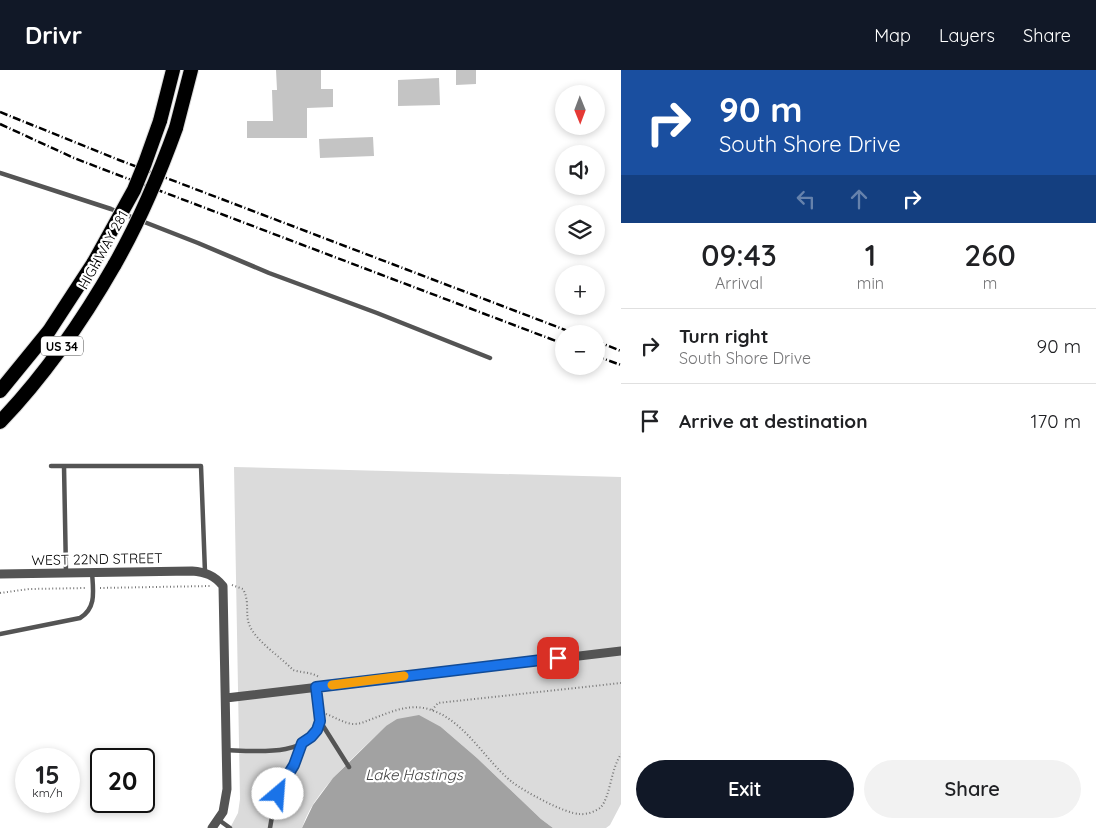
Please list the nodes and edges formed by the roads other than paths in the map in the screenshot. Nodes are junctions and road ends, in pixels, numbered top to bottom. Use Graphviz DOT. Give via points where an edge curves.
graph roads {
  1 [pos="173,70"];
  2 [pos="191,70"];
  3 [pos="0,174"];
  4 [pos="490,358"];
  5 [pos="0,391"];
  6 [pos="0,422"];
  7 [pos="51,466"];
  8 [pos="64,466"];
  9 [pos="92,572"];
  10 [pos="205,572"];
  11 [pos="66,573"];
  12 [pos="0,574"];
  13 [pos="0,634"];
  14 [pos="621,651"];
  15 [pos="319,687"];
  16 [pos="226,698"];
  17 [pos="320,721"];
  18 [pos="302,743"];
  19 [pos="226,750"];
  20 [pos="349,767"];
  21 [pos="219,820"];
  22 [pos="212,828"];
  23 [pos="230,828"];
  24 [pos="270,828"];
  1 -- 5 [label="highway, HIGHWAY 281 / US 34, bridge" via="160,121 134,190 94,262 49,331"];
  2 -- 6 [label="highway, HIGHWAY 281 / US 34, bridge" via="176,128 139,220 79,325"];
  3 -- 4 [label="lane" via="111,209"];
  7 -- 8 [label="lane"];
  8 -- 10 [label="lane" via="201,466"];
  8 -- 11 [label="lane"];
  9 -- 10 [label="street, WEST 22ND STREET"];
  9 -- 11 [label="street, WEST 22ND STREET"];
  9 -- 13 [label="lane" via="92,607 88,613 80,618"];
  10 -- 16 [label="street" via="223,586"];
  11 -- 12 [label="street, WEST 22ND STREET"];
  14 -- 15 [label="street"];
  15 -- 16 [label="street"];
  15 -- 17 [label="lane"];
  16 -- 19 [label="street"];
  17 -- 18 [label="lane" via="317,730"];
  17 -- 20 [label="lane"];
  18 -- 19 [label="lane" via="274,751"];
  18 -- 24 [label="lane" via="274,805"];
  19 -- 21 [label="street" via="226,802"];
  21 -- 22 [label="street"];
  21 -- 23 [label="lane"];
}
